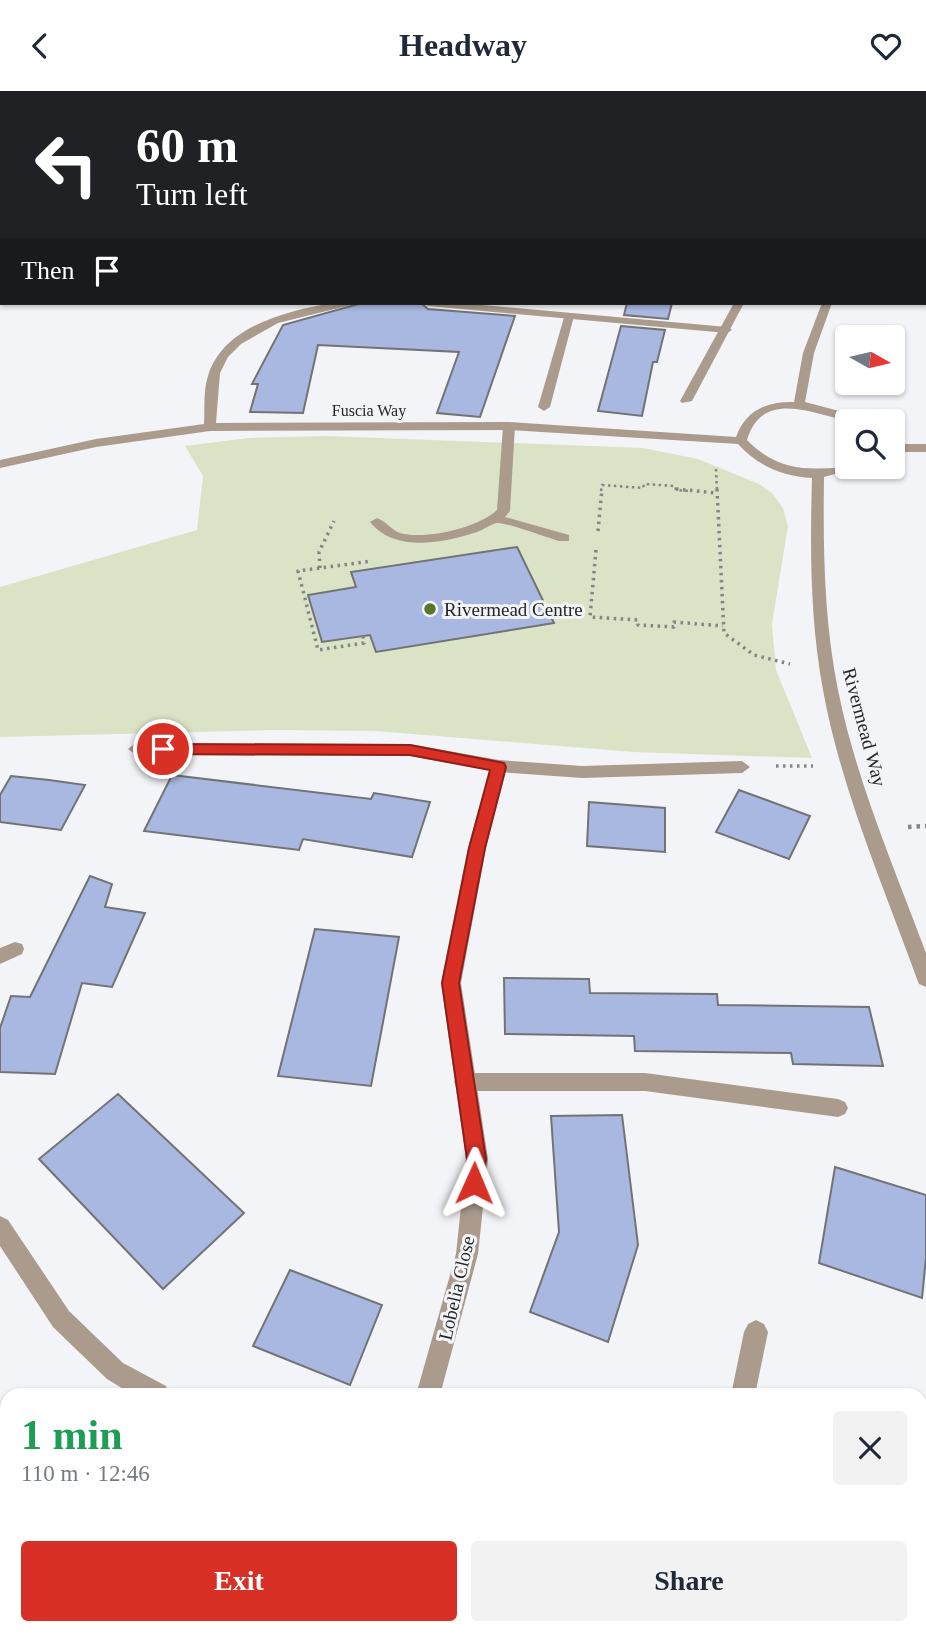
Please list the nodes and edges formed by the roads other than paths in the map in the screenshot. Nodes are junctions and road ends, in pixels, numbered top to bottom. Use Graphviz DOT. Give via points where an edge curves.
graph roads {
  1 [pos="315,305"];
  2 [pos="466,305"];
  3 [pos="738,305"];
  4 [pos="826,305"];
  5 [pos="504,307"];
  6 [pos="569,316"];
  7 [pos="727,330"];
  8 [pos="685,401"];
  9 [pos="799,406"];
  10 [pos="544,407"];
  11 [pos="835,412"];
  12 [pos="509,426"];
  13 [pos="210,427"];
  14 [pos="741,441"];
  15 [pos="905,448"];
  16 [pos="926,449"];
  17 [pos="0,464"];
  18 [pos="835,472"];
  19 [pos="818,476"];
  20 [pos="498,519"];
  21 [pos="377,522"];
  22 [pos="564,538"];
  23 [pos="136,749"];
  24 [pos="499,767"];
  25 [pos="742,767"];
  26 [pos="926,979"];
  27 [pos="464,1082"];
  28 [pos="838,1108"];
  29 [pos="0,1227"];
  30 [pos="755,1332"];
  31 [pos="145,1388"];
  32 [pos="430,1388"];
  33 [pos="744,1388"];
  1 -- 13 [label="street" via="249,333 227,352 214,373"];
  2 -- 5 [label="street"];
  3 -- 7 [label="street"];
  4 -- 9 [label="street" via="805,363"];
  5 -- 6 [label="street"];
  6 -- 7 [label="street"];
  6 -- 10 [label="street"];
  7 -- 8 [label="street"];
  9 -- 11 [label="street"];
  9 -- 14 [label="street" via="751,417 743,427"];
  12 -- 13 [label="street, Fuscia Way"];
  12 -- 14 [label="street, Fuscia Way"];
  12 -- 20 [label="street" via="503,511"];
  13 -- 17 [label="street, Fuscia Way" via="96,443"];
  14 -- 19 [label="street" via="756,457 774,466"];
  15 -- 16 [label="street"];
  18 -- 19 [label="street"];
  19 -- 26 [label="street, Rivermead Way" via="816,582 838,723"];
  20 -- 21 [label="street" via="419,538 388,533"];
  20 -- 22 [label="street"];
  23 -- 24 [label="street" via="410,750"];
  24 -- 25 [label="street" via="582,772"];
  24 -- 27 [label="street, Lobelia Close" via="477,848 451,983"];
  27 -- 28 [label="street" via="645,1082"];
  27 -- 32 [label="street, Lobelia Close" via="477,1159 467,1254"];
  29 -- 31 [label="street" via="61,1319 115,1371"];
  30 -- 33 [label="street"];
}
